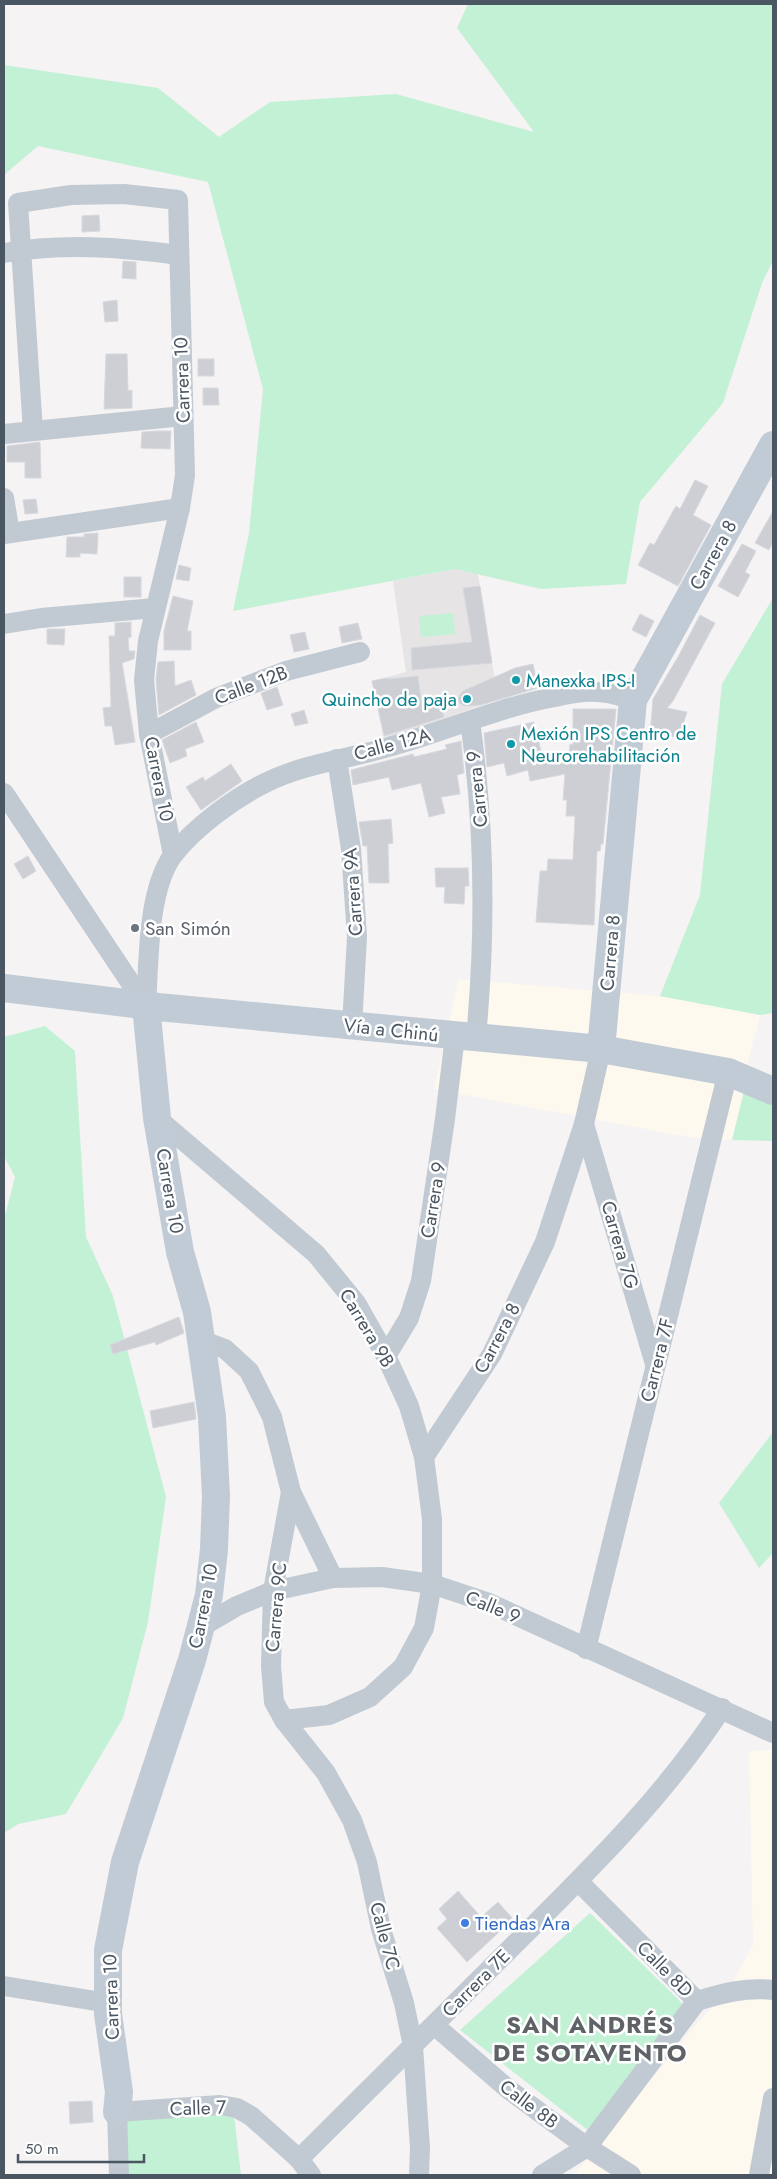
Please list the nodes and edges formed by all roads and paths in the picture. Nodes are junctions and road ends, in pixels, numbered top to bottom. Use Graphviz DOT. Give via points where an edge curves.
graph roads {
  1 [pos="12,252"];
  2 [pos="179,255"];
  3 [pos="184,416"];
  4 [pos="32,431"];
  5 [pos="4,434"];
  6 [pos="773,445"];
  7 [pos="4,498"];
  8 [pos="180,508"];
  9 [pos="7,534"];
  10 [pos="156,608"];
  11 [pos="4,624"];
  12 [pos="360,652"];
  13 [pos="633,700"];
  14 [pos="470,721"];
  15 [pos="149,734"];
  16 [pos="337,759"];
  17 [pos="4,793"];
  18 [pos="174,855"];
  19 [pos="4,988"];
  20 [pos="146,1006"];
  21 [pos="352,1026"];
  22 [pos="466,1037"];
  23 [pos="601,1049"];
  24 [pos="728,1072"];
  25 [pos="773,1091"];
  26 [pos="157,1118"];
  27 [pos="584,1124"];
  28 [pos="201,1340"];
  29 [pos="386,1356"];
  30 [pos="656,1366"];
  31 [pos="424,1457"];
  32 [pos="291,1492"];
  33 [pos="333,1578"];
  34 [pos="432,1584"];
  35 [pos="273,1591"];
  36 [pos="201,1627"];
  37 [pos="586,1649"];
  38 [pos="722,1708"];
  39 [pos="284,1720"];
  40 [pos="773,1733"];
  41 [pos="578,1881"];
  42 [pos="4,1986"];
  43 [pos="773,1990"];
  44 [pos="698,2001"];
  45 [pos="108,2003"];
  46 [pos="434,2025"];
  47 [pos="413,2046"];
  48 [pos="773,2098"];
  49 [pos="117,2112"];
  50 [pos="587,2147"];
  51 [pos="300,2159"];
  52 [pos="119,2175"];
  53 [pos="311,2175"];
  54 [pos="419,2175"];
  55 [pos="542,2175"];
  56 [pos="631,2175"];
  57 [pos="759,2175"];
  1 -- 2 [label="street" via="74,246 127,248"];
  1 -- 2 [label="street, Carrera 10" via="18,203 71,194 124,194 178,200"];
  1 -- 4 [label="street"];
  2 -- 3 [label="street, Carrera 10"];
  3 -- 4 [label="street"];
  3 -- 8 [label="street, Carrera 10" via="185,475"];
  4 -- 5 [label="street"];
  6 -- 13 [label="street, Carrera 8"];
  7 -- 9 [label="street"];
  8 -- 9 [label="street"];
  8 -- 10 [label="street, Carrera 10"];
  10 -- 11 [label="street"];
  10 -- 15 [label="street, Carrera 10" via="144,680"];
  12 -- 15 [label="street, Calle 12B" via="286,670 225,695"];
  13 -- 14 [label="street, Calle 12A" via="594,691 535,701"];
  13 -- 23 [label="street, Carrera 8"];
  14 -- 16 [label="street, Calle 12A" via="391,747"];
  14 -- 22 [label="street, Carrera 9" via="484,898 482,970"];
  15 -- 18 [label="street, Carrera 10"];
  16 -- 18 [label="street, Calle 12A" via="283,775 252,790 224,808"];
  16 -- 21 [label="street, Carrera 9A" via="351,849 357,937"];
  17 -- 20 [label="street"];
  18 -- 20 [label="street, Carrera 10" via="162,875 156,894"];
  19 -- 20 [label="street, Vía a Chinú"];
  20 -- 21 [label="street, Vía a Chinú"];
  20 -- 26 [label="street, Carrera 10"];
  21 -- 22 [label="street, Vía a Chinú"];
  22 -- 23 [label="street, Vía a Chinú"];
  22 -- 29 [label="street, Carrera 9" via="442,1138 421,1280 409,1318"];
  23 -- 24 [label="street, Vía a Chinú"];
  23 -- 27 [label="street, Carrera 8"];
  24 -- 25 [label="street, Vía a Chinú"];
  24 -- 30 [label="street, Carrera 7F"];
  26 -- 28 [label="street, Carrera 10" via="180,1252 197,1312"];
  26 -- 29 [label="street, Carrera 9B" via="316,1254 356,1303"];
  27 -- 30 [label="street, Carrera 7G"];
  27 -- 31 [label="street, Carrera 8" via="545,1242 496,1345"];
  28 -- 32 [label="street, Carrera 9C" via="225,1349 248,1371 272,1417"];
  28 -- 36 [label="street, Carrera 10" via="212,1417 216,1496 209,1595"];
  29 -- 31 [label="street, Carrera 9B" via="409,1406"];
  30 -- 37 [label="street, Carrera 7F"];
  31 -- 34 [label="street, Carrera 9B" via="432,1519"];
  32 -- 33 [label="street, Carrera 9C"];
  32 -- 35 [label="street, Carrera 9C"];
  33 -- 34 [label="street, Calle 9" via="382,1577"];
  33 -- 35 [label="street, Calle 9"];
  34 -- 37 [label="street, Calle 9" via="490,1603"];
  34 -- 39 [label="street" via="424,1628 402,1667 370,1697 329,1715"];
  35 -- 36 [label="street, Calle 9" via="237,1606"];
  35 -- 39 [label="street, Carrera 9C" via="271,1666 274,1702"];
  36 -- 45 [label="street, Carrera 10" via="125,1862 108,1950"];
  37 -- 38 [label="street, Calle 9"];
  38 -- 40 [label="street, Calle 9"];
  38 -- 41 [label="street, Carrera 7E" via="696,1748 662,1790"];
  39 -- 47 [label="street, Calle 7C" via="326,1773 352,1820 366,1862"];
  41 -- 44 [label="street, Calle 8D"];
  41 -- 46 [label="street, Carrera 7E"];
  42 -- 45 [label="street"];
  43 -- 44 [label="street, Calle 8D" via="759,1988 728,1992"];
  44 -- 50 [label="street"];
  45 -- 49 [label="street, Carrera 10" via="119,2092"];
  46 -- 47 [label="street, Carrera 7E"];
  46 -- 50 [label="street, Calle 8B" via="508,2089"];
  47 -- 51 [label="street, Carrera 7E"];
  47 -- 54 [label="street, Calle 7C"];
  48 -- 57 [label="street"];
  49 -- 51 [label="street, Calle 7" via="220,2105 237,2108 251,2116"];
  49 -- 52 [label="street, Carrera 10"];
  50 -- 55 [label="street"];
  50 -- 56 [label="street, Calle 8B"];
  51 -- 53 [label="street, Calle 7"];
}
